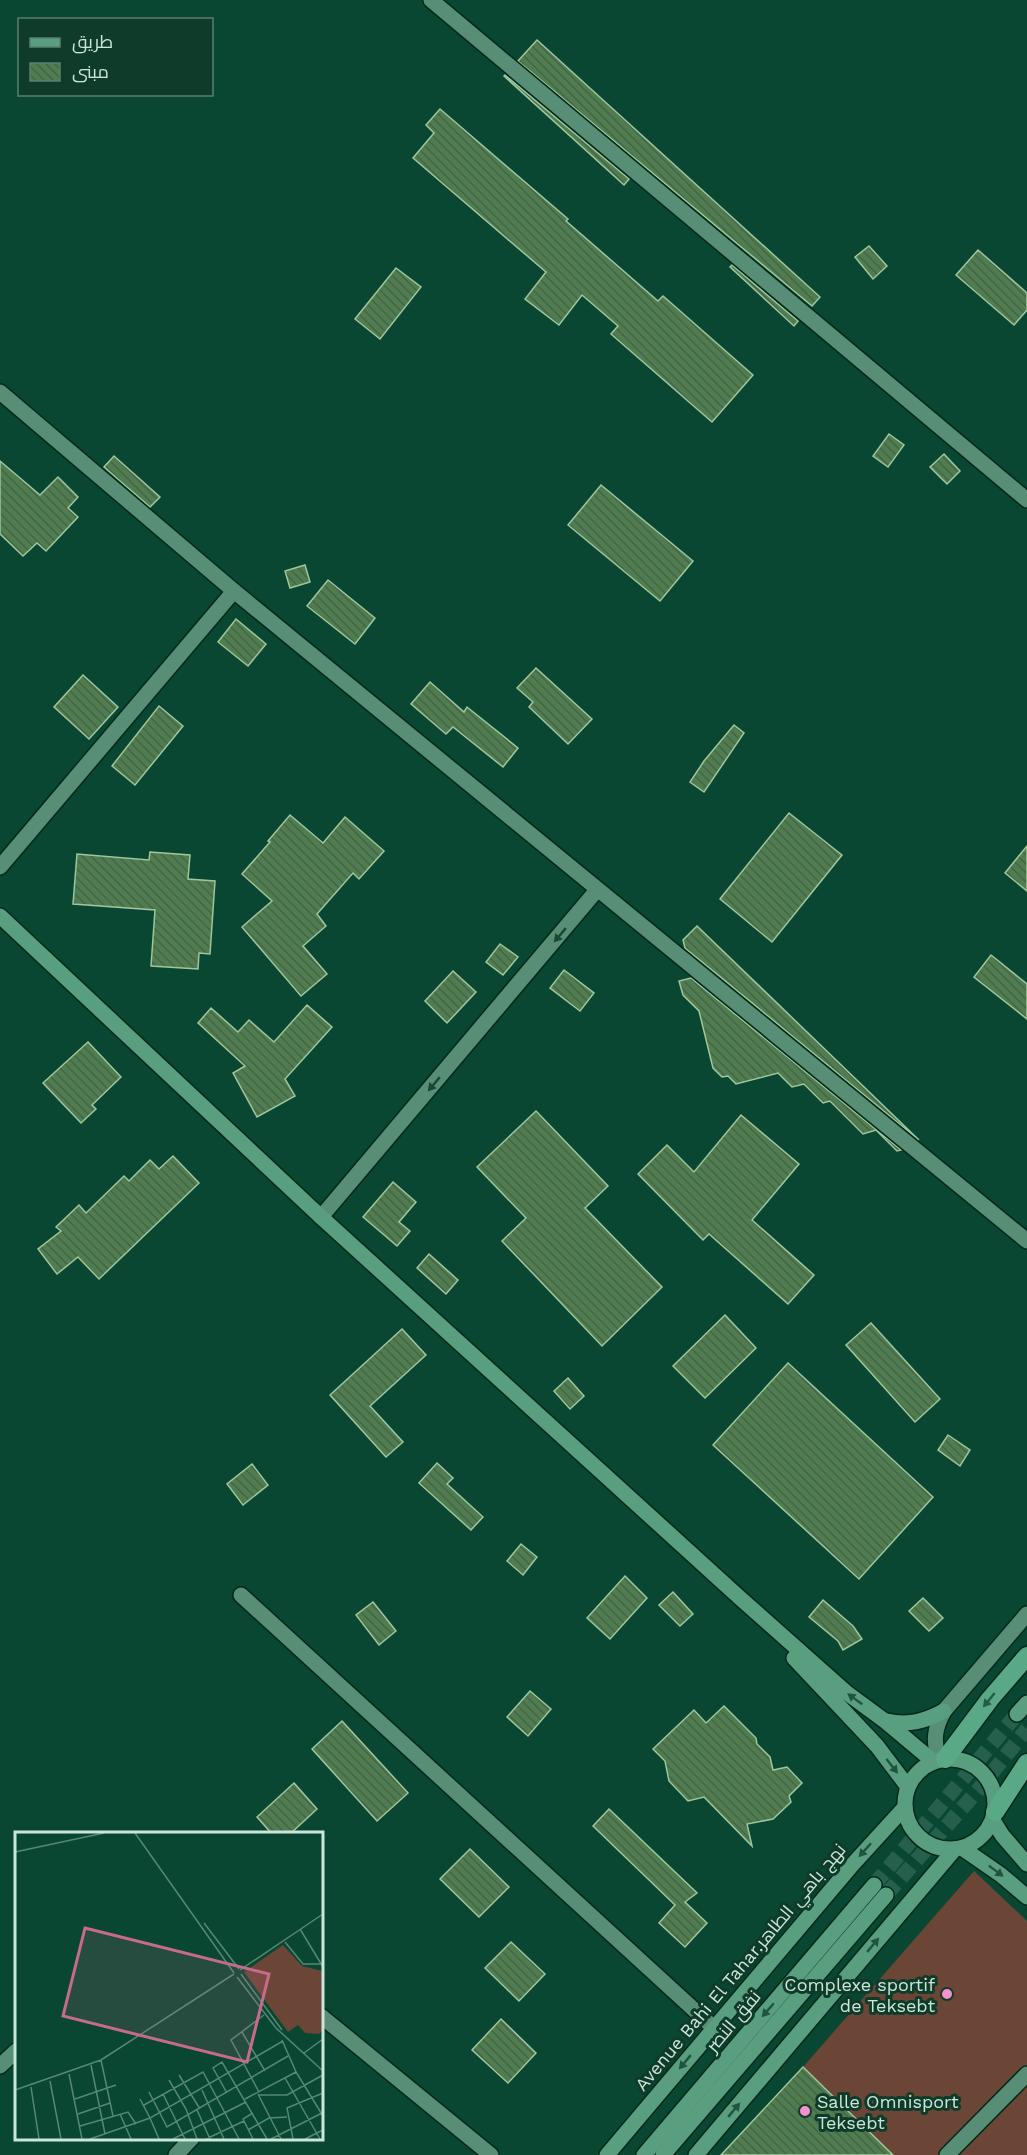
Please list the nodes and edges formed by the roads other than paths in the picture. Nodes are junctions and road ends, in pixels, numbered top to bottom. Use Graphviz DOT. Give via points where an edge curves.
graph roads {
  1 [pos="431,0"];
  2 [pos="0,392"];
  3 [pos="1027,500"];
  4 [pos="234,591"];
  5 [pos="0,867"];
  6 [pos="597,890"];
  7 [pos="0,916"];
  8 [pos="321,1217"];
  9 [pos="1027,1241"];
  10 [pos="241,1595"];
  11 [pos="740,1598"];
  12 [pos="1027,1614"];
  13 [pos="1027,1656"];
  14 [pos="944,1711"];
  15 [pos="885,1720"];
  16 [pos="940,1760"];
  17 [pos="1027,1763"];
  18 [pos="908,1787"];
  19 [pos="905,1807"];
  20 [pos="994,1816"];
  21 [pos="958,1849"];
  22 [pos="1027,1863"];
  23 [pos="1027,1897"];
  24 [pos="322,2017"];
  25 [pos="714,2028"];
  26 [pos="15,2052"];
  27 [pos="0,2066"];
  28 [pos="1027,2074"];
  29 [pos="191,2140"];
  30 [pos="176,2155"];
  31 [pos="491,2155"];
  32 [pos="607,2155"];
  33 [pos="644,2155"];
  34 [pos="663,2155"];
  35 [pos="696,2155"];
  36 [pos="947,2155"];
  1 -- 3 [label="street"];
  2 -- 4 [label="street"];
  4 -- 5 [label="street"];
  4 -- 6 [label="street"];
  6 -- 8 [label="street, one-way"];
  6 -- 9 [label="street"];
  7 -- 8 [label="main road"];
  8 -- 11 [label="main road"];
  10 -- 25 [label="street"];
  15 -- 11 [label="main road, one-way" via="847,1693"];
  11 -- 18 [label="main road, one-way" via="877,1746"];
  12 -- 14 [label="street"];
  13 -- 16 [label="highway, one-way"];
  14 -- 15 [label="main road" via="911,1724"];
  14 -- 16 [label="street" via="935,1734"];
  15 -- 16 [label="main road"];
  16 -- 18 [label="main road" via="918,1772"];
  16 -- 20 [label="main road" via="969,1763 987,1778 995,1800"];
  17 -- 20 [label="highway"];
  18 -- 19 [label="main road"];
  19 -- 21 [label="main road" via="908,1821 921,1839 940,1849"];
  19 -- 25 [label="main road, Avenue Bahi El Tahar,نهج باهي الطاهر, one-way"];
  20 -- 21 [label="main road" via="981,1838"];
  20 -- 22 [label="main road" via="1002,1835"];
  21 -- 23 [label="main road, one-way" via="1001,1875"];
  35 -- 21 [label="main road, one-way"];
  24 -- 31 [label="street"];
  25 -- 32 [label="main road, Avenue Bahi El Tahar,نهج باهي الطاهر, one-way"];
  26 -- 27 [label="street"];
  28 -- 36 [label="street"];
  29 -- 30 [label="street"];
  34 -- 33 [label="main road, نفق النصر, one-way" via="880,1890"];
}
